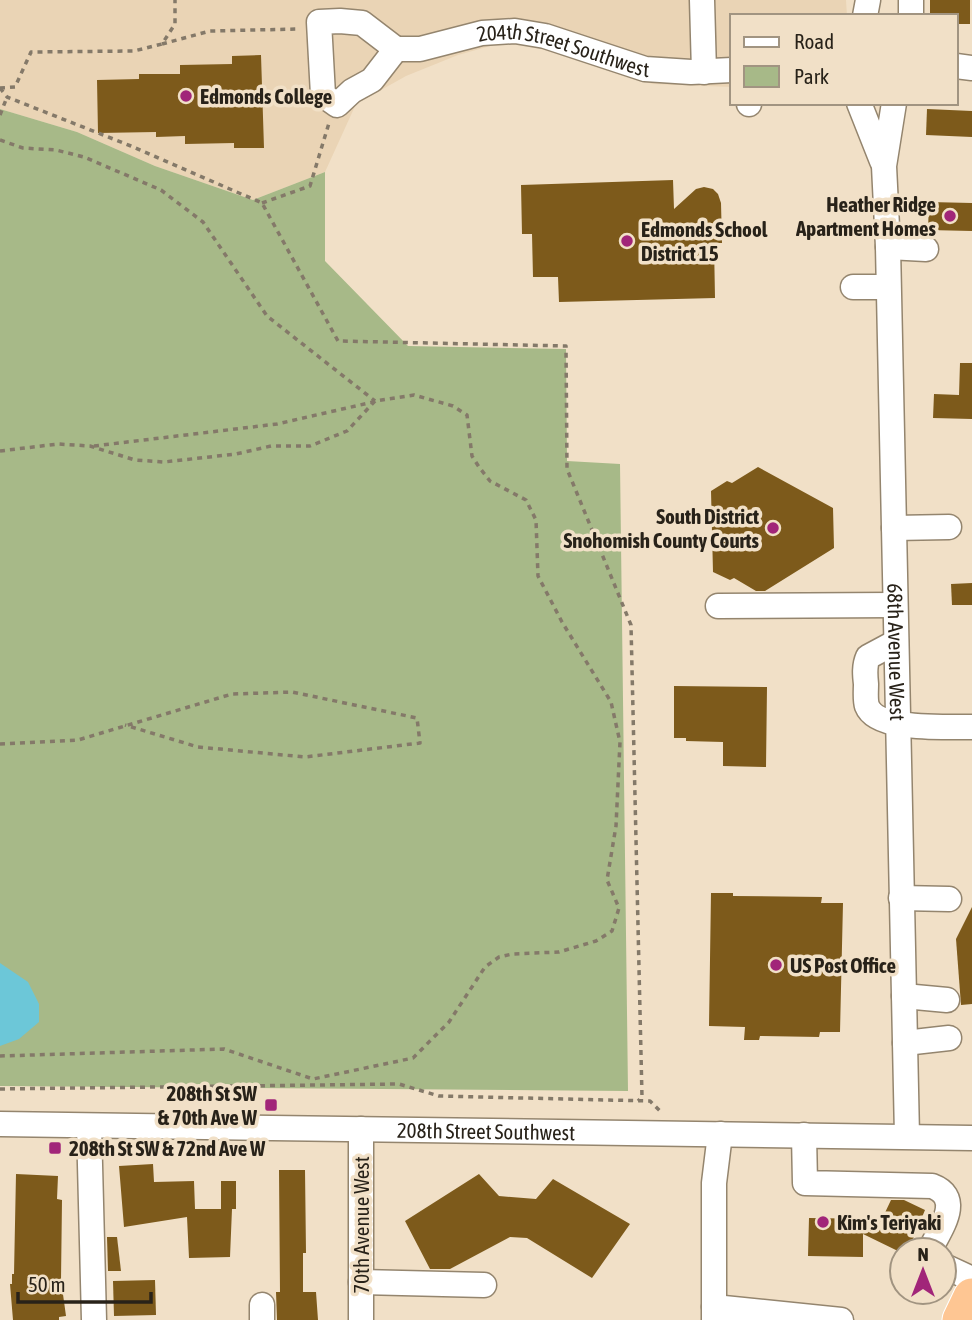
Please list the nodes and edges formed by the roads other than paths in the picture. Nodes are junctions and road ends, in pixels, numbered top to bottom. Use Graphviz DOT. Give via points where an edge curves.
graph roads {
  1 [pos="702,0"];
  2 [pos="396,49"];
  3 [pos="730,69"];
  4 [pos="704,72"];
  5 [pos="862,105"];
  6 [pos="894,105"];
  7 [pos="884,166"];
  8 [pos="888,247"];
  9 [pos="926,249"];
  10 [pos="853,287"];
  11 [pos="888,288"];
  12 [pos="950,527"];
  13 [pos="894,528"];
  14 [pos="895,605"];
  15 [pos="718,606"];
  16 [pos="898,723"];
  17 [pos="972,727"];
  18 [pos="901,898"];
  19 [pos="949,899"];
  20 [pos="904,996"];
  21 [pos="947,1000"];
  22 [pos="950,1038"];
  23 [pos="905,1043"];
  24 [pos="0,1124"];
  25 [pos="89,1126"];
  26 [pos="361,1129"];
  27 [pos="720,1133"];
  28 [pos="804,1135"];
  29 [pos="906,1136"];
  30 [pos="972,1137"];
  31 [pos="936,1236"];
  32 [pos="361,1282"];
  33 [pos="484,1284"];
  34 [pos="972,1297"];
  35 [pos="714,1313"];
  36 [pos="94,1320"];
  37 [pos="361,1320"];
  38 [pos="841,1320"];
  39 [pos="961,1320"];
  1 -- 4 [label="street"];
  2 -- 2 [label="street" via="362,23 319,22 323,95 329,114 352,91 372,80"];
  2 -- 4 [label="street, 204th Street Southwest" via="420,49 482,33 515,31 545,36 645,69"];
  3 -- 4 [label="street, 204th Street Southwest"];
  5 -- 7 [label="street, 68th Avenue West"];
  6 -- 7 [label="street, 68th Avenue West"];
  7 -- 8 [label="street, 68th Avenue West"];
  8 -- 9 [label="street"];
  8 -- 11 [label="street, 68th Avenue West"];
  10 -- 11 [label="street"];
  11 -- 13 [label="street, 68th Avenue West"];
  12 -- 13 [label="street"];
  13 -- 14 [label="street, 68th Avenue West"];
  14 -- 15 [label="street"];
  14 -- 16 [label="street, 68th Avenue West"];
  16 -- 17 [label="street"];
  16 -- 18 [label="street, 68th Avenue West"];
  18 -- 19 [label="street"];
  18 -- 20 [label="street, 68th Avenue West"];
  20 -- 21 [label="street"];
  20 -- 23 [label="street, 68th Avenue West"];
  22 -- 23 [label="street"];
  23 -- 29 [label="street, 68th Avenue West"];
  24 -- 25 [label="street, 208th Street Southwest"];
  25 -- 26 [label="street, 208th Street Southwest"];
  25 -- 36 [label="street"];
  26 -- 27 [label="street, 208th Street Southwest"];
  26 -- 32 [label="street, 70th Avenue West"];
  27 -- 28 [label="street, 208th Street Southwest"];
  27 -- 35 [label="street" via="714,1183"];
  28 -- 29 [label="street, 208th Street Southwest"];
  28 -- 31 [label="street" via="805,1183 942,1190 948,1210"];
  29 -- 30 [label="street, 208th Street Southwest"];
  32 -- 33 [label="street"];
  32 -- 37 [label="street, 70th Avenue West"];
  34 -- 39 [label="highway"];
  35 -- 38 [label="street"];
}
